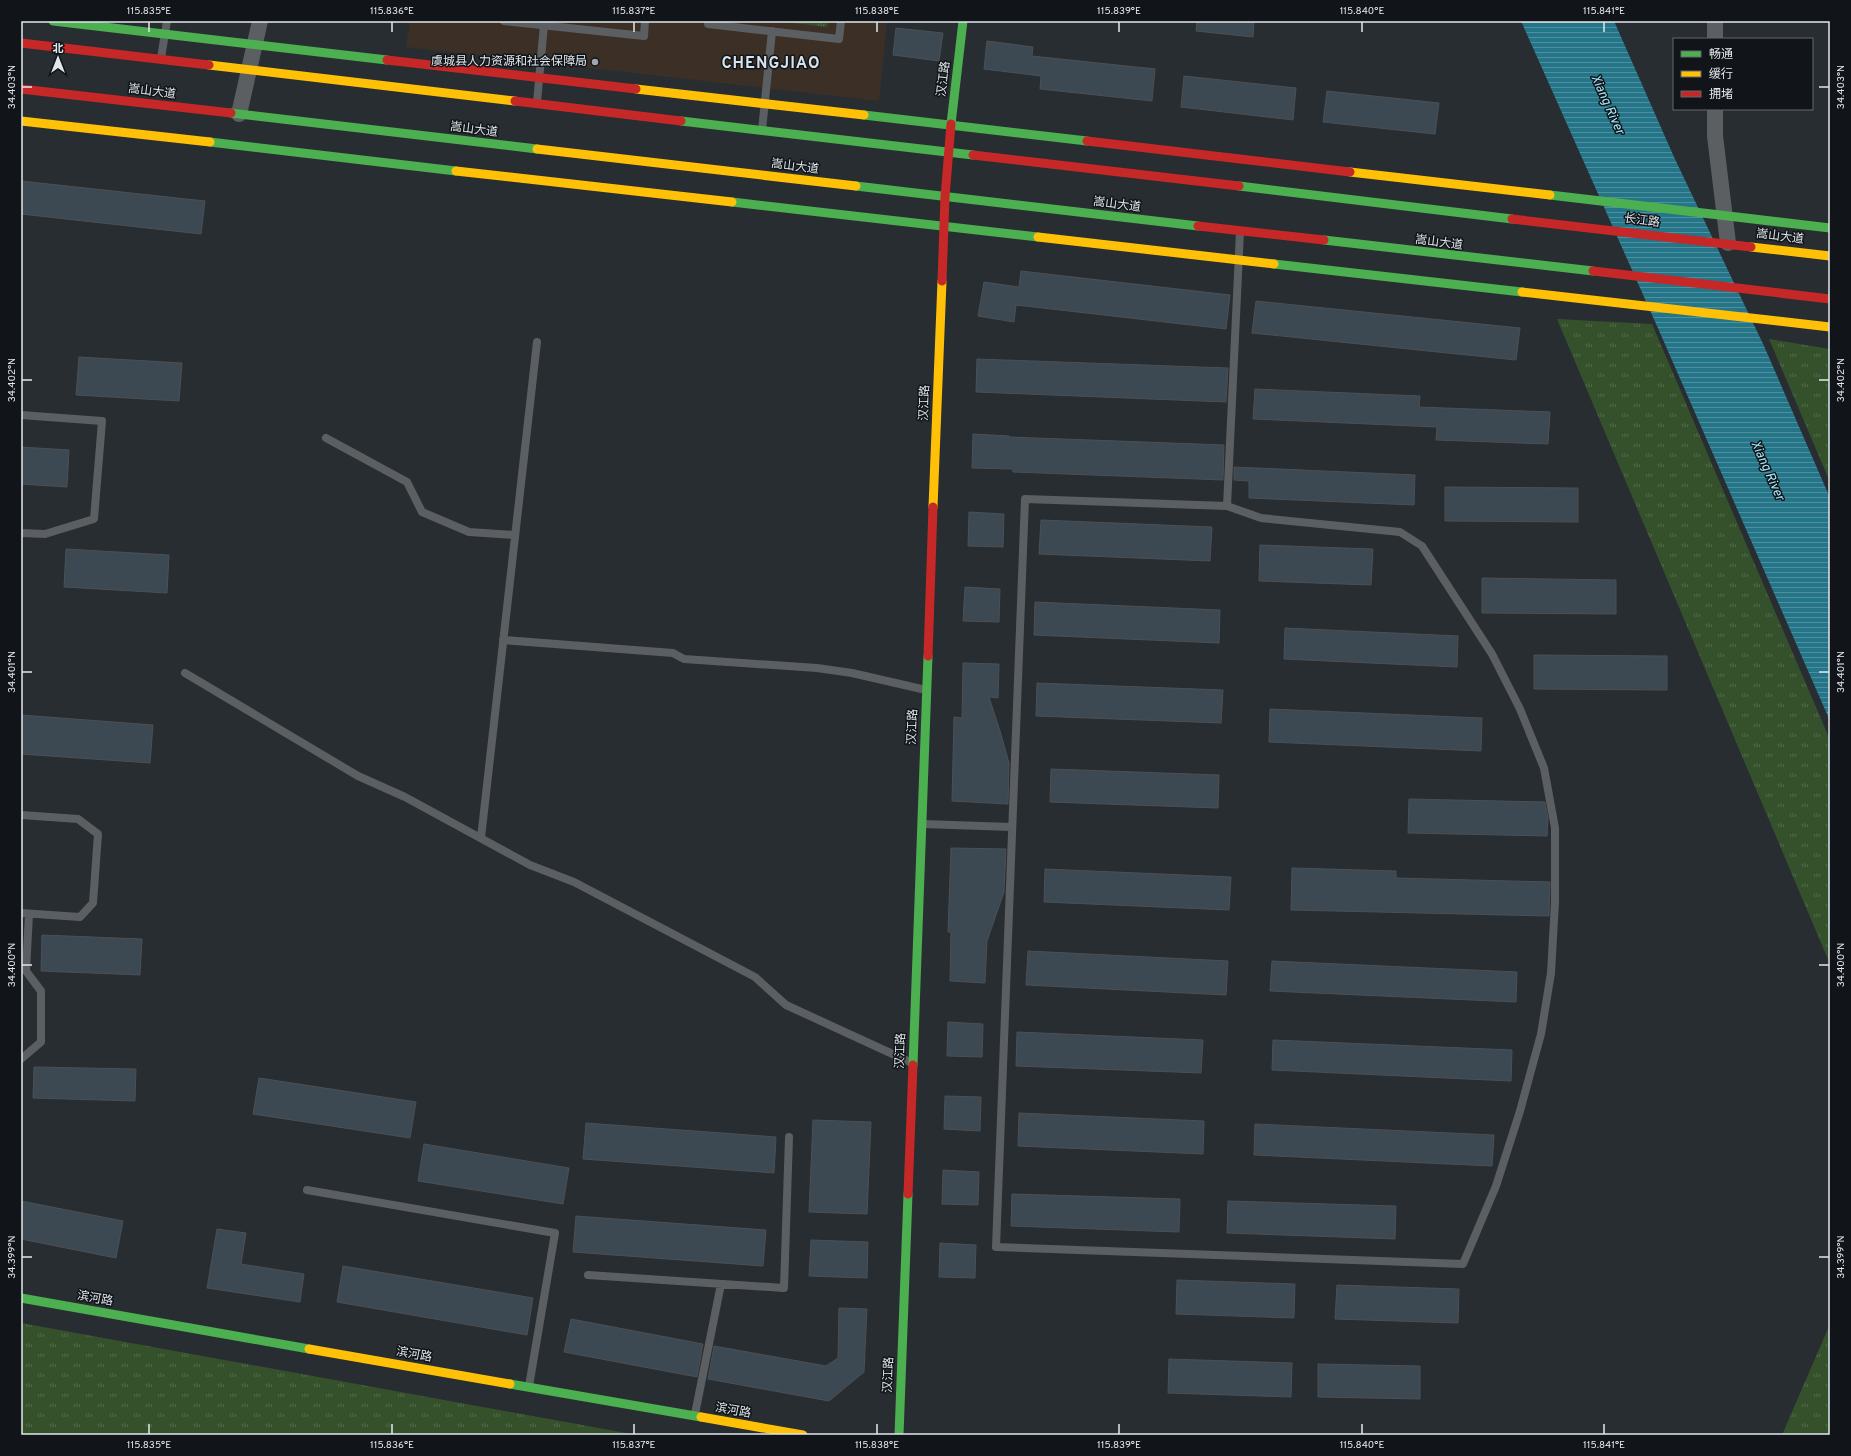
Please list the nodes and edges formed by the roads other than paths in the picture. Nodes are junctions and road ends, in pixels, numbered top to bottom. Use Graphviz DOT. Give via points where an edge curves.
graph roads {
  1 [pos="53,21"];
  2 [pos="166,21"];
  3 [pos="260,21"];
  4 [pos="506,21"];
  5 [pos="588,21"];
  6 [pos="645,21"];
  7 [pos="708,21"];
  8 [pos="841,21"];
  9 [pos="963,21"];
  10 [pos="1715,21"];
  11 [pos="544,25"];
  12 [pos="587,30"];
  13 [pos="772,31"];
  14 [pos="165,34"];
  15 [pos="1715,38"];
  16 [pos="21,43"];
  17 [pos="255,44"];
  18 [pos="161,60"];
  19 [pos="250,70"];
  20 [pos="539,78"];
  21 [pos="21,89"];
  22 [pos="536,104"];
  23 [pos="765,104"];
  24 [pos="1715,110"];
  25 [pos="239,114"];
  26 [pos="21,121"];
  27 [pos="951,126"];
  28 [pos="762,130"];
  29 [pos="948,152"];
  30 [pos="945,197"];
  31 [pos="1725,216"];
  32 [pos="944,226"];
  33 [pos="1830,228"];
  34 [pos="1240,232"];
  35 [pos="1728,243"];
  36 [pos="1830,256"];
  37 [pos="1238,260"];
  38 [pos="1830,299"];
  39 [pos="1830,327"];
  40 [pos="537,342"];
  41 [pos="21,416"];
  42 [pos="326,438"];
  43 [pos="1227,506"];
  44 [pos="21,533"];
  45 [pos="515,535"];
  46 [pos="503,640"];
  47 [pos="185,673"];
  48 [pos="927,690"];
  49 [pos="21,815"];
  50 [pos="922,824"];
  51 [pos="1012,827"];
  52 [pos="481,838"];
  53 [pos="25,913"];
  54 [pos="21,1059"];
  55 [pos="913,1063"];
  56 [pos="789,1137"];
  57 [pos="307,1190"];
  58 [pos="588,1275"];
  59 [pos="721,1284"];
  60 [pos="21,1298"];
  61 [pos="529,1387"];
  62 [pos="695,1416"];
  63 [pos="803,1435"];
  64 [pos="899,1435"];
  1 -- 14 [label="main road"];
  2 -- 14 [label="lane"];
  3 -- 17 [label="street"];
  4 -- 11 [label="lane"];
  5 -- 12 [label="lane"];
  6 -- 12 [label="lane" via="644,36"];
  7 -- 13 [label="lane" via="708,24"];
  8 -- 13 [label="lane" via="839,39"];
  9 -- 27 [label="main road, 汉江路"];
  10 -- 15 [label="street"];
  11 -- 12 [label="lane"];
  11 -- 20 [label="lane"];
  13 -- 23 [label="lane"];
  14 -- 17 [label="main road"];
  14 -- 18 [label="lane"];
  16 -- 18 [label="main road"];
  17 -- 19 [label="street"];
  17 -- 20 [label="main road"];
  18 -- 19 [label="main road"];
  19 -- 22 [label="main road"];
  19 -- 25 [label="street"];
  20 -- 22 [label="lane"];
  20 -- 23 [label="main road"];
  21 -- 25 [label="main road, 嵩山大道"];
  22 -- 28 [label="main road"];
  23 -- 27 [label="main road"];
  23 -- 28 [label="lane"];
  24 -- 31 [label="street"];
  25 -- 30 [label="main road, 嵩山大道"];
  26 -- 32 [label="main road"];
  27 -- 29 [label="main road, 汉江路"];
  27 -- 31 [label="main road"];
  28 -- 29 [label="main road"];
  29 -- 30 [label="main road, 汉江路"];
  29 -- 35 [label="main road, 长江路"];
  30 -- 32 [label="main road, 汉江路"];
  30 -- 34 [label="main road, 嵩山大道"];
  31 -- 33 [label="main road"];
  31 -- 35 [label="street"];
  32 -- 37 [label="main road"];
  32 -- 48 [label="main road, 汉江路"];
  34 -- 37 [label="lane"];
  34 -- 38 [label="main road, 嵩山大道"];
  35 -- 36 [label="main road, 嵩山大道"];
  37 -- 39 [label="main road"];
  37 -- 43 [label="lane"];
  40 -- 45 [label="lane"];
  41 -- 44 [label="lane" via="102,421 94,519 45,534"];
  42 -- 45 [label="lane" via="407,482 422,512 469,532"];
  43 -- 51 [label="lane" via="1025,499"];
  43 -- 51 [label="lane" via="1261,518 1400,532 1422,546 1492,654 1520,708 1544,768 1555,828 1555,902 1551,973 1541,1034 1520,1111 1496,1186 1464,1264 996,1247"];
  45 -- 46 [label="lane"];
  46 -- 48 [label="lane" via="673,653 684,659 817,668"];
  46 -- 52 [label="lane"];
  47 -- 52 [label="lane" via="358,776 405,797"];
  48 -- 50 [label="main road, 汉江路"];
  49 -- 53 [label="lane" via="78,819 98,834 92,903 80,917"];
  50 -- 51 [label="lane"];
  50 -- 55 [label="main road, 汉江路"];
  52 -- 55 [label="lane" via="530,865 574,882 755,976 786,1005"];
  53 -- 54 [label="lane" via="26,971 41,991 41,1042"];
  55 -- 64 [label="main road, 汉江路"];
  56 -- 59 [label="lane" via="784,1288"];
  57 -- 61 [label="lane" via="554,1233"];
  58 -- 59 [label="lane"];
  59 -- 62 [label="lane"];
  60 -- 61 [label="main road, 滨河路"];
  61 -- 62 [label="main road, 滨河路"];
  62 -- 63 [label="main road, 滨河路"];
}
